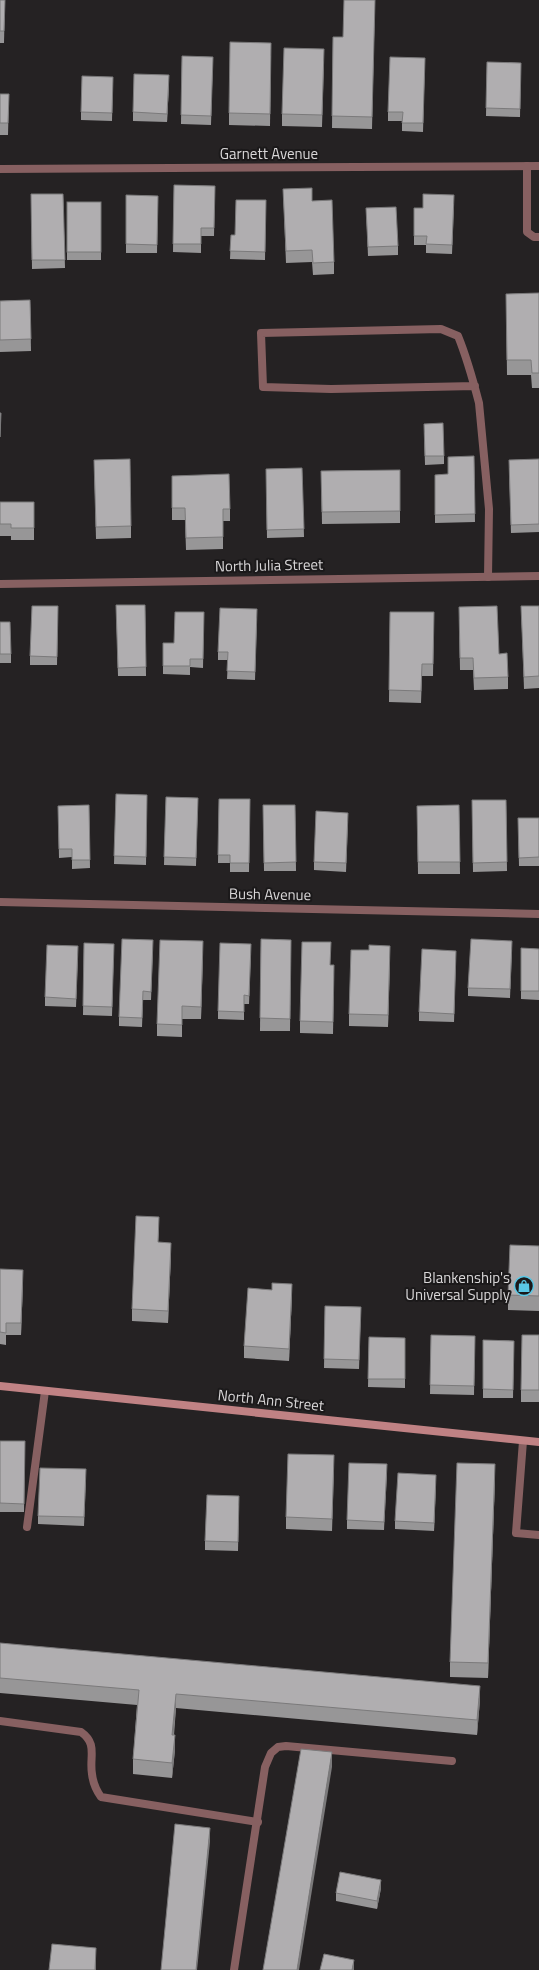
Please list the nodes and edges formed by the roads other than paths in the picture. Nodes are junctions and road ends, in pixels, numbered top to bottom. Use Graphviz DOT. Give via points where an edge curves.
graph roads {
  1 [pos="527,166"];
  2 [pos="539,166"];
  3 [pos="0,168"];
  4 [pos="539,238"];
  5 [pos="475,386"];
  6 [pos="539,576"];
  7 [pos="488,577"];
  8 [pos="0,584"];
  9 [pos="0,902"];
  10 [pos="539,914"];
  11 [pos="0,1386"];
  12 [pos="45,1391"];
  13 [pos="523,1440"];
  14 [pos="539,1442"];
  15 [pos="27,1528"];
  16 [pos="539,1534"];
  17 [pos="0,1721"];
  18 [pos="452,1761"];
  19 [pos="258,1822"];
  20 [pos="234,1970"];
  1 -- 2 [label="street, Garnett Avenue"];
  1 -- 3 [label="street, Garnett Avenue"];
  1 -- 4 [label="street" via="527,232"];
  5 -- 5 [label="street" via="331,389 263,387 261,333 441,328 458,336"];
  5 -- 7 [label="street" via="479,403 489,509"];
  6 -- 7 [label="street, North Julia Street"];
  7 -- 8 [label="street, North Julia Street"];
  9 -- 10 [label="street, Bush Avenue"];
  11 -- 12 [label="street, North Ann Street"];
  12 -- 13 [label="street, North Ann Street"];
  12 -- 15 [label="street"];
  13 -- 14 [label="street, North Ann Street"];
  13 -- 16 [label="street" via="516,1533"];
  17 -- 19 [label="street" via="81,1732 88,1737 92,1747 94,1786 101,1797"];
  18 -- 19 [label="street" via="278,1747 271,1753 265,1767"];
  19 -- 20 [label="street"];
}
